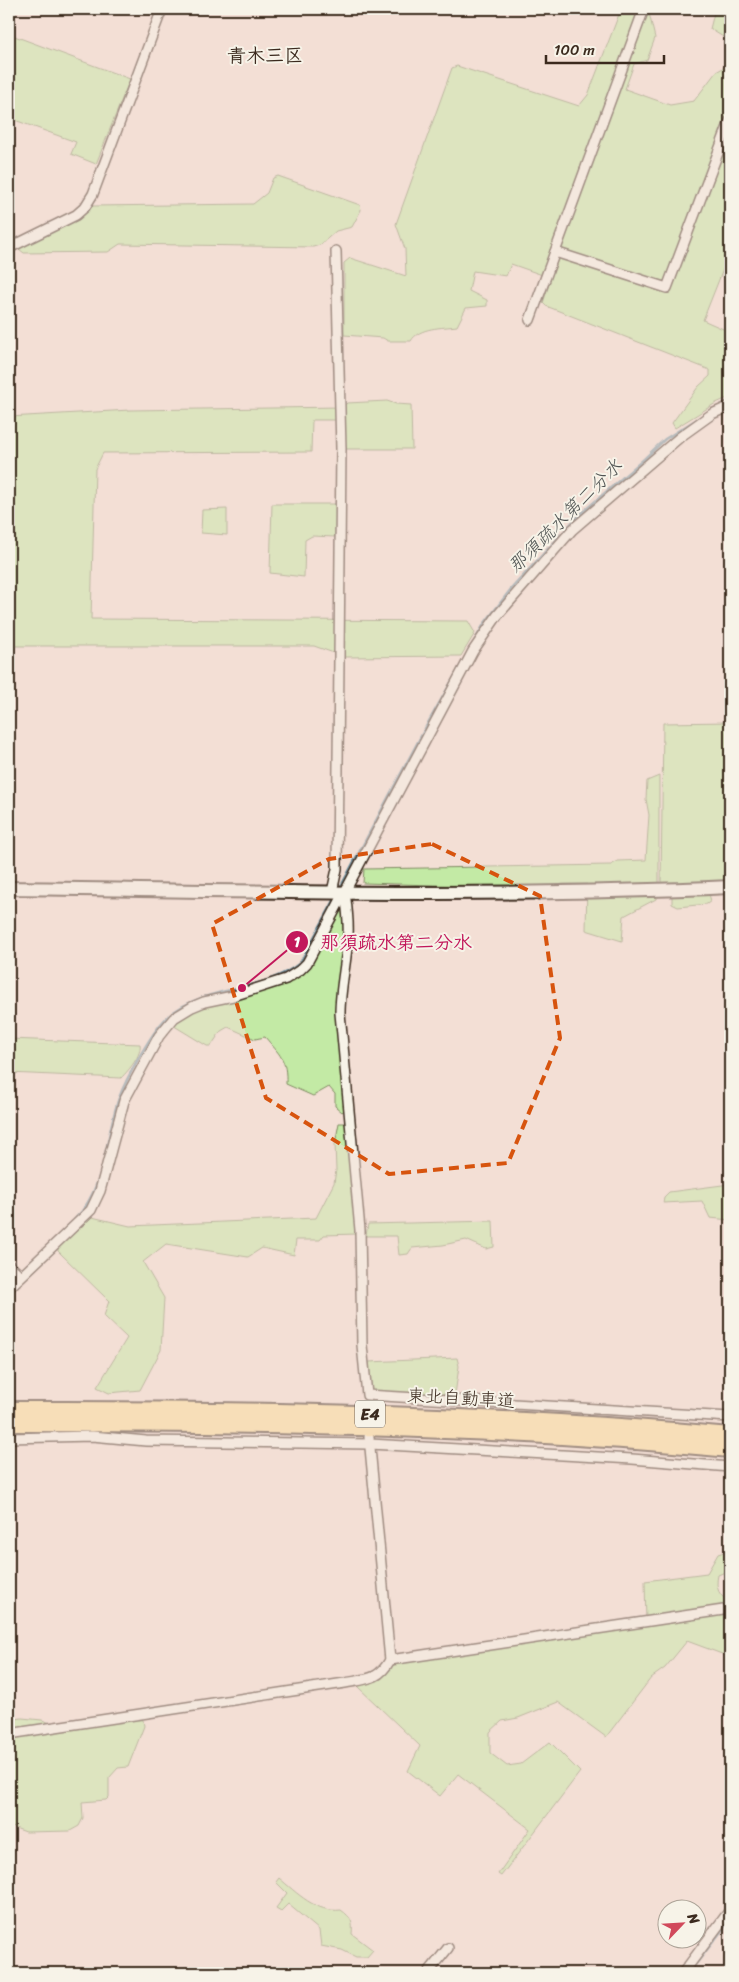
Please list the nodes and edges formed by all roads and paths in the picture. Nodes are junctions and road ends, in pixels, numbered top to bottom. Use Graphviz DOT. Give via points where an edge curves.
graph roads {
  1 [pos="162,9"];
  2 [pos="644,9"];
  3 [pos="730,121"];
  4 [pos="10,251"];
  5 [pos="336,251"];
  6 [pos="555,252"];
  7 [pos="530,320"];
  8 [pos="730,406"];
  9 [pos="730,887"];
  10 [pos="9,888"];
  11 [pos="339,892"];
  12 [pos="9,1266"];
  13 [pos="21,1276"];
  14 [pos="9,1288"];
  15 [pos="9,1410"];
  16 [pos="730,1418"];
  17 [pos="9,1424"];
  18 [pos="730,1436"];
  19 [pos="9,1438"];
  20 [pos="370,1441"];
  21 [pos="730,1449"];
  22 [pos="730,1467"];
  23 [pos="730,1608"];
  24 [pos="390,1660"];
  25 [pos="9,1734"];
  26 [pos="730,1910"];
  27 [pos="448,1948"];
  28 [pos="428,1973"];
  29 [pos="682,1973"];
  1 -- 4 [label="street" via="85,208"];
  2 -- 6 [label="street"];
  3 -- 6 [label="street" via="667,288"];
  5 -- 11 [label="street" via="341,448"];
  6 -- 7 [label="street"];
  8 -- 11 [label="street" via="712,414 680,437 572,530 497,616 473,651"];
  9 -- 11 [label="street" via="604,892"];
  10 -- 11 [label="street"];
  11 -- 13 [label="street" via="307,963 300,970 270,984 192,1007 167,1026 124,1101 100,1191 91,1210"];
  11 -- 16 [label="street" via="348,936 340,1013 360,1230 362,1345 367,1395"];
  12 -- 13 [label="street"];
  13 -- 14 [label="street"];
  15 -- 18 [label="highway, 東北自動車道 / E4" via="185,1410 458,1417"];
  17 -- 21 [label="highway, 東北自動車道 / E4" via="468,1430"];
  19 -- 20 [label="street" via="92,1436 146,1440"];
  20 -- 22 [label="street" via="632,1456"];
  20 -- 24 [label="street"];
  23 -- 24 [label="street"];
  24 -- 25 [label="street" via="381,1674 364,1680"];
  26 -- 29 [label="street"];
  27 -- 28 [label="street"];
}
